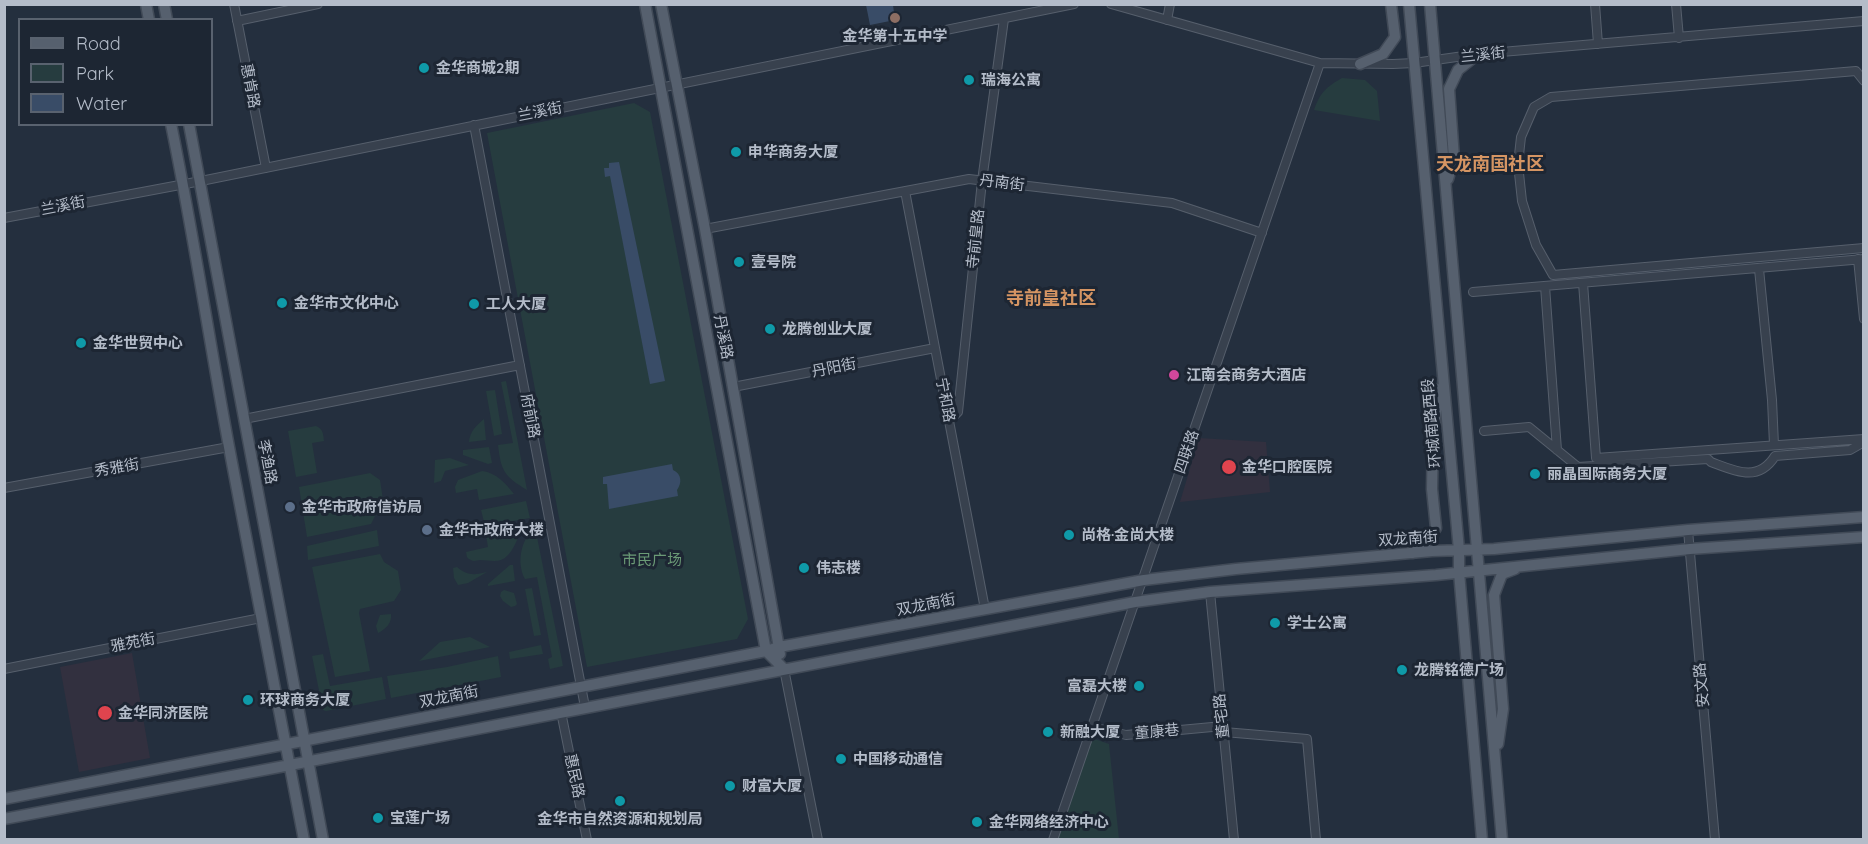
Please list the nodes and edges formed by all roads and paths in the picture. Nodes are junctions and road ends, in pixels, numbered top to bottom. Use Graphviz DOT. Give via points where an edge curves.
graph roads {
  1 [pos="234,4"];
  2 [pos="318,4"];
  3 [pos="645,4"];
  4 [pos="661,4"];
  5 [pos="1074,4"];
  6 [pos="1111,4"];
  7 [pos="1170,4"];
  8 [pos="1391,4"];
  9 [pos="1409,4"];
  10 [pos="1430,4"];
  11 [pos="1594,4"];
  12 [pos="1676,4"];
  13 [pos="1004,19"];
  14 [pos="1167,20"];
  15 [pos="237,21"];
  16 [pos="1863,21"];
  17 [pos="1679,38"];
  18 [pos="1598,44"];
  19 [pos="1478,54"];
  20 [pos="1435,60"];
  21 [pos="1320,63"];
  22 [pos="1414,63"];
  23 [pos="1360,64"];
  24 [pos="1863,81"];
  25 [pos="678,85"];
  26 [pos="661,88"];
  27 [pos="474,125"];
  28 [pos="171,126"];
  29 [pos="189,126"];
  30 [pos="266,168"];
  31 [pos="201,181"];
  32 [pos="982,181"];
  33 [pos="183,183"];
  34 [pos="1446,185"];
  35 [pos="905,191"];
  36 [pos="4,218"];
  37 [pos="705,229"];
  38 [pos="1262,233"];
  39 [pos="1863,248"];
  40 [pos="1861,259"];
  41 [pos="1759,269"];
  42 [pos="1583,283"];
  43 [pos="1545,286"];
  44 [pos="1473,292"];
  45 [pos="1863,319"];
  46 [pos="935,348"];
  47 [pos="520,365"];
  48 [pos="1442,368"];
  49 [pos="732,387"];
  50 [pos="244,419"];
  51 [pos="949,421"];
  52 [pos="1484,431"];
  53 [pos="1863,441"];
  54 [pos="1774,446"];
  55 [pos="229,447"];
  56 [pos="1557,450"];
  57 [pos="4,488"];
  58 [pos="1863,517"];
  59 [pos="1688,530"];
  60 [pos="1863,537"];
  61 [pos="1690,549"];
  62 [pos="1459,550"];
  63 [pos="1478,550"];
  64 [pos="1413,553"];
  65 [pos="1521,566"];
  66 [pos="1479,570"];
  67 [pos="1459,572"];
  68 [pos="1144,580"];
  69 [pos="1210,592"];
  70 [pos="1135,602"];
  71 [pos="985,609"];
  72 [pos="261,618"];
  73 [pos="779,647"];
  74 [pos="766,651"];
  75 [pos="4,669"];
  76 [pos="784,669"];
  77 [pos="581,687"];
  78 [pos="585,707"];
  79 [pos="561,712"];
  80 [pos="1092,727"];
  81 [pos="1224,729"];
  82 [pos="305,741"];
  83 [pos="285,744"];
  84 [pos="1495,759"];
  85 [pos="308,761"];
  86 [pos="290,765"];
  87 [pos="4,799"];
  88 [pos="4,819"];
  89 [pos="304,840"];
  90 [pos="323,840"];
  91 [pos="587,840"];
  92 [pos="818,840"];
  93 [pos="1053,840"];
  94 [pos="1234,840"];
  95 [pos="1316,840"];
  96 [pos="1482,840"];
  97 [pos="1502,840"];
  98 [pos="1715,840"];
  1 -- 15 [label="street, 惠肯路"];
  2 -- 15 [label="street"];
  3 -- 26 [label="main road, 丹溪路"];
  4 -- 25 [label="main road, 丹溪路"];
  5 -- 13 [label="street, 兰溪街"];
  6 -- 14 [label="street, 兰溪街"];
  7 -- 14 [label="street"];
  8 -- 23 [label="main road" via="1395,37 1383,54"];
  9 -- 22 [label="main road, 环城南路西段"];
  10 -- 20 [label="main road"];
  11 -- 18 [label="street"];
  12 -- 17 [label="street"];
  13 -- 25 [label="street, 兰溪街"];
  13 -- 32 [label="street, 寺前皇路"];
  14 -- 21 [label="street, 兰溪街"];
  15 -- 30 [label="street, 惠肯路"];
  16 -- 17 [label="street, 兰溪街"];
  17 -- 18 [label="street, 兰溪街"];
  18 -- 19 [label="street, 兰溪街"];
  19 -- 20 [label="street, 兰溪街"];
  19 -- 34 [label="main road" via="1458,70 1449,89 1454,158"];
  20 -- 22 [label="street, 兰溪街"];
  20 -- 34 [label="main road"];
  21 -- 23 [label="street, 兰溪街"];
  21 -- 38 [label="street, 四联路"];
  22 -- 23 [label="street, 兰溪街"];
  22 -- 48 [label="main road, 环城南路西段"];
  24 -- 39 [label="street" via="1856,71 1551,97 1534,107 1521,137 1518,164 1522,201 1536,245 1553,275"];
  25 -- 26 [label="street, 兰溪街"];
  25 -- 37 [label="main road, 丹溪路"];
  26 -- 27 [label="street, 兰溪街"];
  26 -- 74 [label="main road, 丹溪路"];
  27 -- 30 [label="street, 兰溪街"];
  27 -- 47 [label="street, 府前路"];
  28 -- 33 [label="main road"];
  29 -- 31 [label="main road, 李渔路"];
  30 -- 31 [label="street, 兰溪街"];
  31 -- 33 [label="street, 兰溪街"];
  31 -- 50 [label="main road, 李渔路"];
  32 -- 35 [label="street, 丹南街" via="969,179"];
  32 -- 38 [label="street, 丹南街" via="1173,203"];
  32 -- 51 [label="street, 寺前皇路" via="957,412"];
  33 -- 36 [label="street, 兰溪街"];
  33 -- 55 [label="main road"];
  34 -- 63 [label="main road"];
  35 -- 37 [label="street, 丹南街"];
  35 -- 46 [label="street, 宁和路"];
  37 -- 49 [label="main road, 丹溪路"];
  38 -- 68 [label="street, 四联路"];
  40 -- 41 [label="street"];
  40 -- 45 [label="street"];
  41 -- 42 [label="street"];
  41 -- 54 [label="street"];
  42 -- 43 [label="street"];
  42 -- 54 [label="street" via="1596,458"];
  43 -- 44 [label="street"];
  43 -- 56 [label="street"];
  46 -- 49 [label="street, 丹阳街"];
  46 -- 51 [label="street, 宁和路"];
  47 -- 50 [label="street"];
  47 -- 77 [label="street, 府前路"];
  48 -- 62 [label="main road, 环城南路西段"];
  48 -- 64 [label="main road" via="1433,433 1436,528"];
  49 -- 73 [label="main road, 丹溪路"];
  50 -- 82 [label="main road, 李渔路"];
  51 -- 71 [label="street, 宁和路"];
  52 -- 56 [label="street" via="1529,427"];
  53 -- 54 [label="street"];
  53 -- 56 [label="street" via="1850,450 1775,456 1756,473 1734,470 1708,459 1578,467"];
  55 -- 57 [label="street, 秀雅街"];
  55 -- 72 [label="main road"];
  58 -- 59 [label="main road, 双龙南街"];
  59 -- 61 [label="street, 安文路"];
  59 -- 63 [label="main road, 双龙南街"];
  60 -- 61 [label="main road"];
  61 -- 65 [label="main road"];
  61 -- 98 [label="street, 安文路"];
  62 -- 63 [label="main road, 双龙南街"];
  62 -- 64 [label="main road, 双龙南街"];
  62 -- 67 [label="main road, 环城南路西段"];
  63 -- 66 [label="main road"];
  64 -- 68 [label="main road, 双龙南街"];
  65 -- 66 [label="main road"];
  65 -- 84 [label="main road" via="1502,574 1494,595 1503,709"];
  66 -- 67 [label="main road"];
  66 -- 84 [label="main road"];
  67 -- 69 [label="main road"];
  67 -- 96 [label="main road, 环城南路西段"];
  68 -- 70 [label="street, 四联路"];
  68 -- 71 [label="main road, 双龙南街"];
  69 -- 70 [label="main road"];
  69 -- 81 [label="street, 董宅路"];
  70 -- 76 [label="main road"];
  70 -- 80 [label="street, 四联路"];
  71 -- 73 [label="main road, 双龙南街"];
  72 -- 75 [label="street, 雅苑街"];
  72 -- 83 [label="main road"];
  73 -- 74 [label="main road, 双龙南街"];
  73 -- 76 [label="main road, 丹溪路"];
  74 -- 76 [label="main road"];
  74 -- 77 [label="main road, 双龙南街"];
  76 -- 78 [label="main road"];
  76 -- 92 [label="street, 丹溪路"];
  77 -- 78 [label="street, 府前路"];
  77 -- 82 [label="main road, 双龙南街"];
  78 -- 79 [label="main road"];
  79 -- 85 [label="main road"];
  79 -- 91 [label="street, 惠民路"];
  80 -- 81 [label="street, 董康巷" via="1126,735"];
  80 -- 93 [label="street, 四联路"];
  81 -- 94 [label="street, 董宅路"];
  81 -- 95 [label="street, 董康巷" via="1307,739"];
  82 -- 83 [label="main road, 双龙南街"];
  82 -- 85 [label="main road, 李渔路"];
  83 -- 86 [label="main road"];
  83 -- 87 [label="main road, 双龙南街"];
  84 -- 97 [label="main road"];
  85 -- 86 [label="main road"];
  85 -- 90 [label="main road, 李渔路"];
  86 -- 88 [label="main road"];
  86 -- 89 [label="main road"];
}
